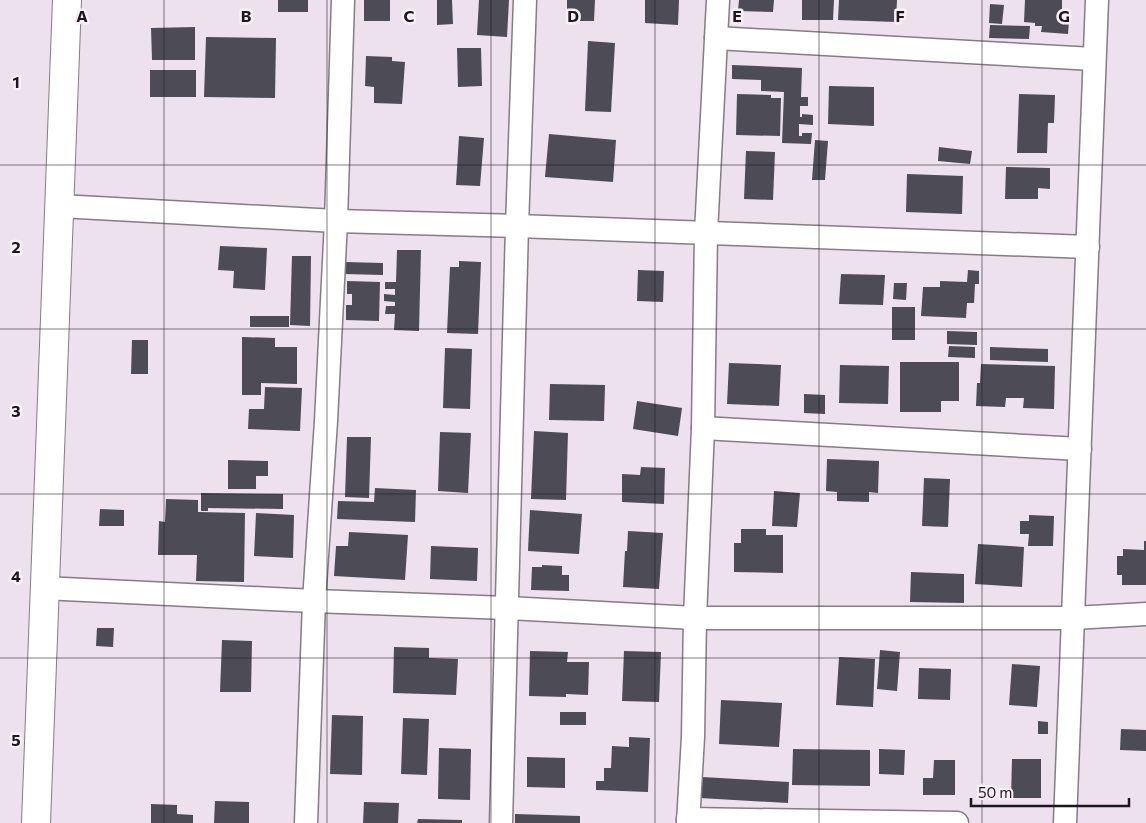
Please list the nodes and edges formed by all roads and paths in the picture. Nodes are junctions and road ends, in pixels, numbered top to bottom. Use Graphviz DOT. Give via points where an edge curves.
graph roads {
  1 [pos="67,0"];
  2 [pos="343,0"];
  3 [pos="524,0"];
  4 [pos="718,0"];
  5 [pos="1097,0"];
  6 [pos="716,38"];
  7 [pos="1094,59"];
  8 [pos="60,206"];
  9 [pos="336,221"];
  10 [pos="517,226"];
  11 [pos="706,233"];
  12 [pos="1088,247"];
  13 [pos="703,428"];
  14 [pos="1080,449"];
  15 [pos="43,588"];
  16 [pos="314,601"];
  17 [pos="507,608"];
  18 [pos="1146,614"];
  19 [pos="695,618"];
  20 [pos="1073,618"];
  21 [pos="688,821"];
  22 [pos="36,823"];
  23 [pos="306,823"];
  24 [pos="501,823"];
  25 [pos="957,823"];
  26 [pos="1065,823"];
  1 -- 8 [label="main road"];
  2 -- 9 [label="street"];
  3 -- 10 [label="street"];
  4 -- 6 [label="street"];
  5 -- 7 [label="street"];
  6 -- 7 [label="street"];
  6 -- 11 [label="street"];
  7 -- 12 [label="street"];
  8 -- 9 [label="street"];
  8 -- 15 [label="main road"];
  9 -- 10 [label="street"];
  9 -- 16 [label="street"];
  10 -- 11 [label="street"];
  10 -- 17 [label="street"];
  11 -- 12 [label="street"];
  11 -- 13 [label="street"];
  12 -- 14 [label="street"];
  13 -- 14 [label="street"];
  13 -- 19 [label="street"];
  14 -- 20 [label="street"];
  15 -- 16 [label="street"];
  15 -- 22 [label="main road"];
  16 -- 17 [label="street"];
  16 -- 23 [label="street"];
  17 -- 19 [label="street"];
  17 -- 24 [label="street"];
  18 -- 20 [label="street"];
  19 -- 20 [label="street"];
  19 -- 21 [label="street"];
  20 -- 26 [label="street"];
  21 -- 25 [label="street"];
}
